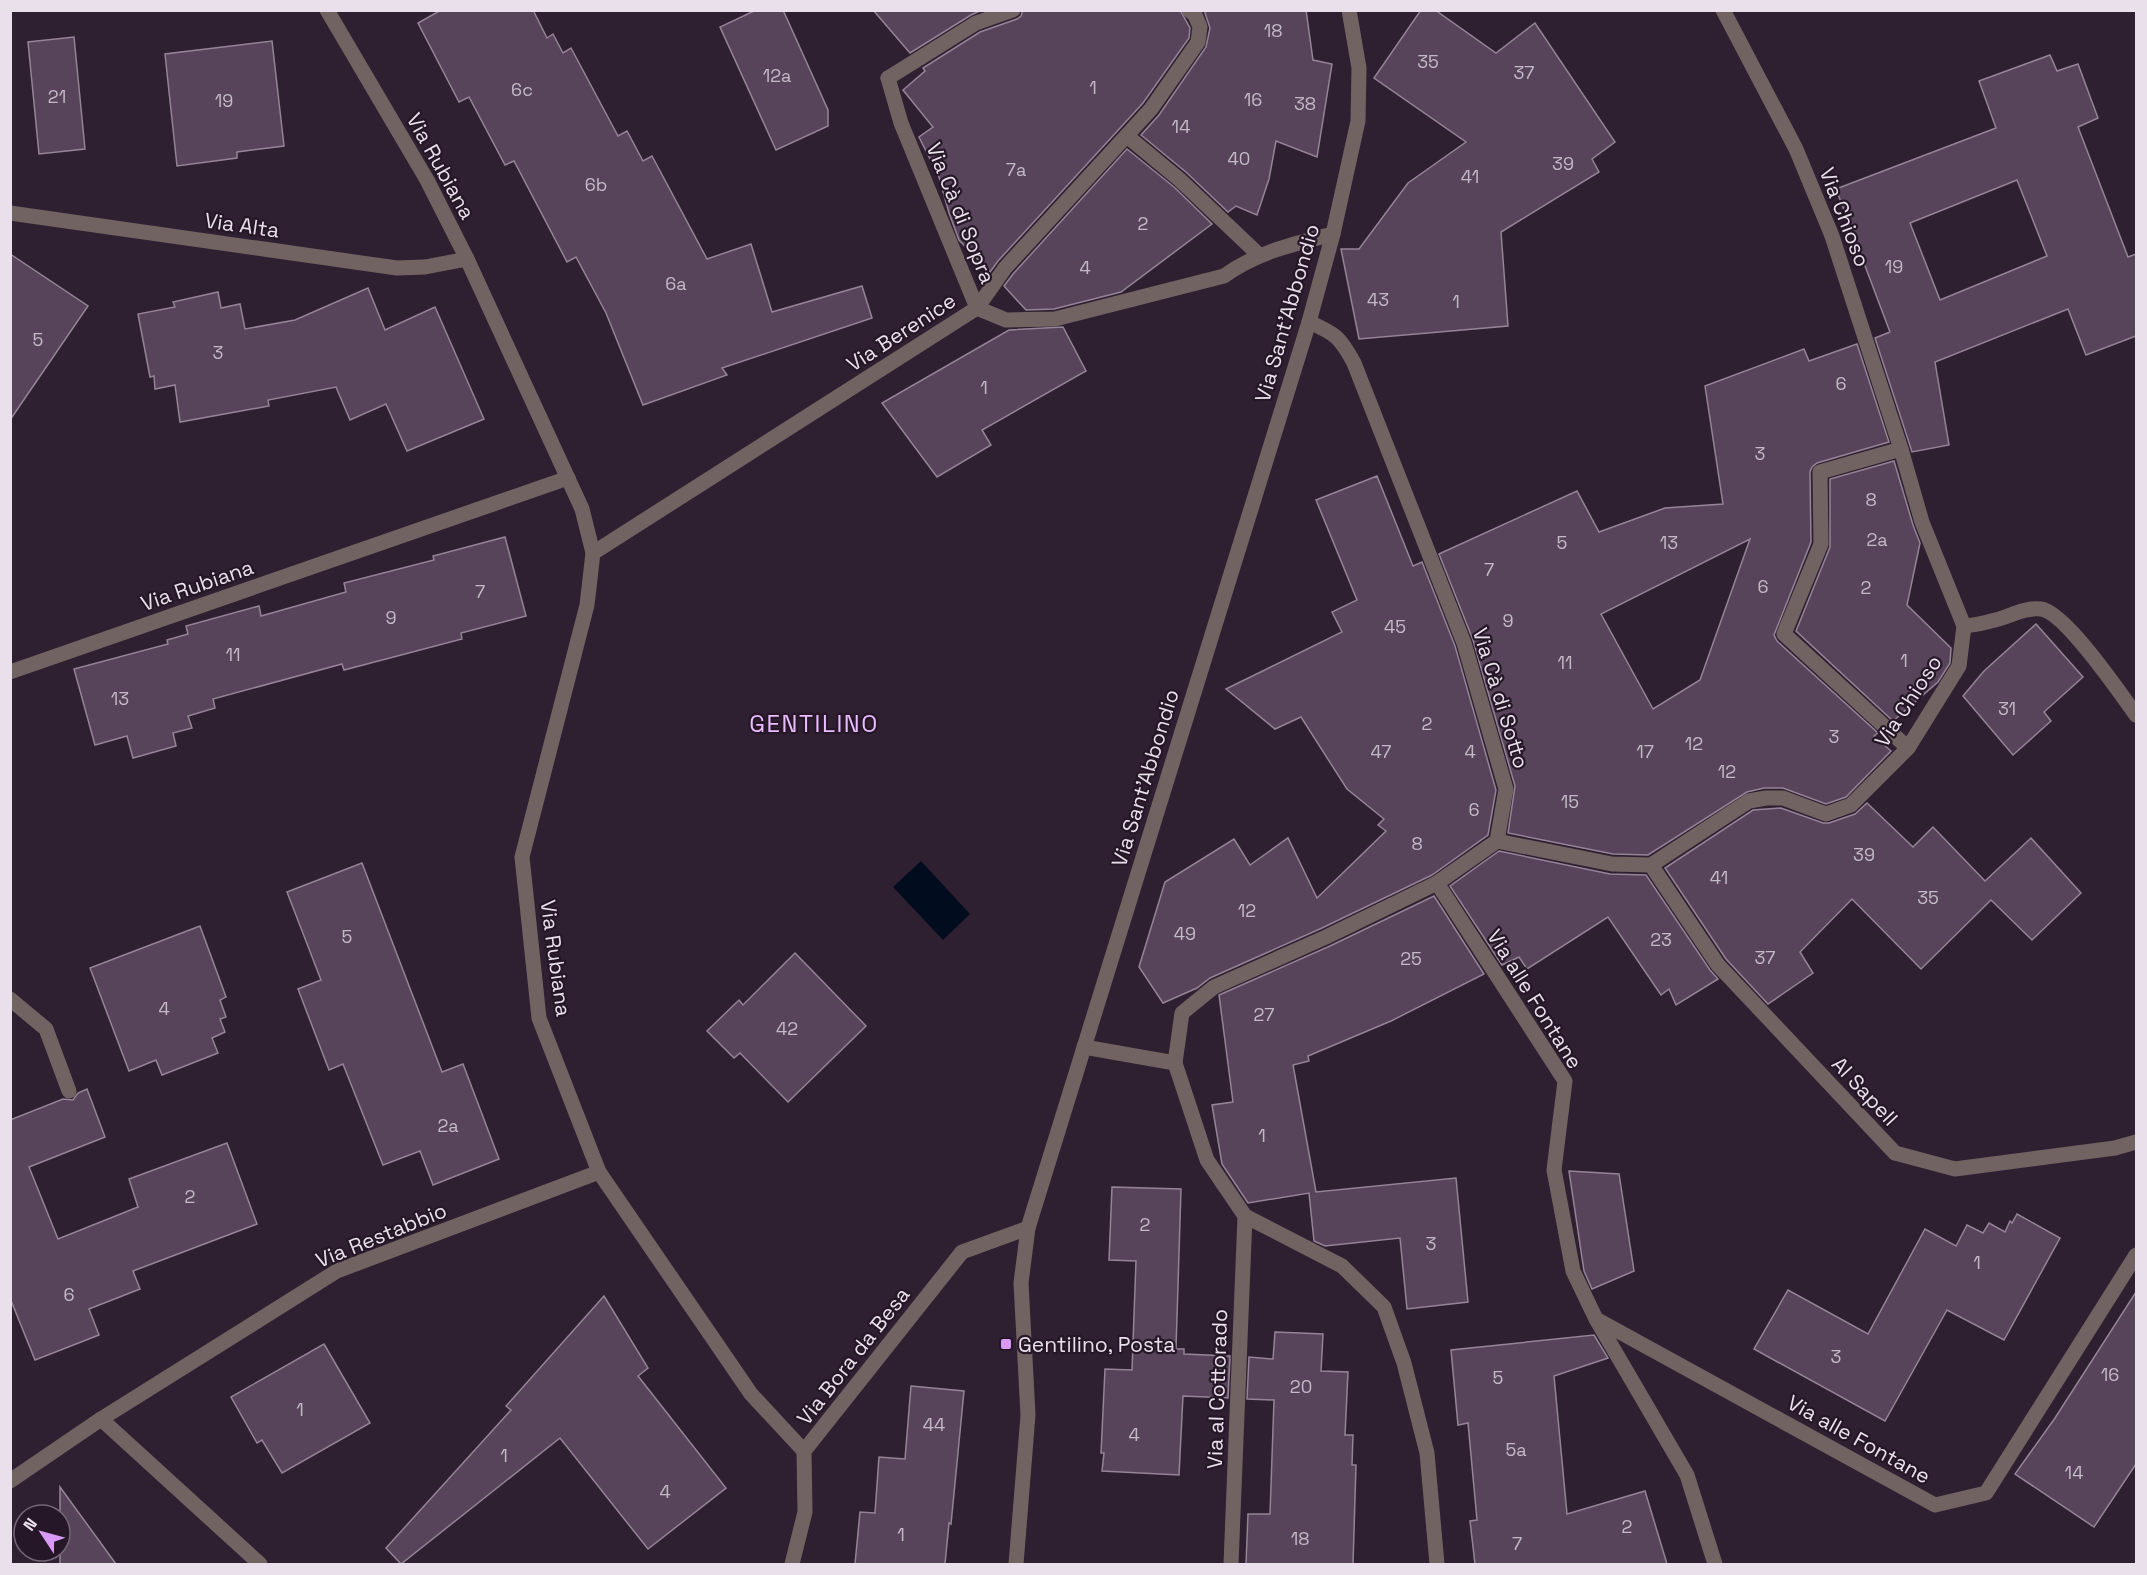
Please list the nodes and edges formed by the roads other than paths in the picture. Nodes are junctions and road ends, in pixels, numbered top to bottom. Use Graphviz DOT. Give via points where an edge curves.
graph roads {
  1 [pos="327,10"];
  2 [pos="1013,10"];
  3 [pos="1189,10"];
  4 [pos="1349,10"];
  5 [pos="1723,10"];
  6 [pos="1126,136"];
  7 [pos="10,213"];
  8 [pos="1333,234"];
  9 [pos="1259,255"];
  10 [pos="467,259"];
  11 [pos="977,308"];
  12 [pos="1309,322"];
  13 [pos="1901,448"];
  14 [pos="568,478"];
  15 [pos="593,553"];
  16 [pos="1964,627"];
  17 [pos="10,672"];
  18 [pos="2136,715"];
  19 [pos="1908,748"];
  20 [pos="1497,841"];
  21 [pos="1652,865"];
  22 [pos="1437,883"];
  23 [pos="10,999"];
  24 [pos="1084,1047"];
  25 [pos="1175,1063"];
  26 [pos="69,1092"];
  27 [pos="2136,1142"];
  28 [pos="599,1172"];
  29 [pos="1245,1215"];
  30 [pos="1028,1228"];
  31 [pos="2136,1255"];
  32 [pos="1596,1319"];
  33 [pos="100,1419"];
  34 [pos="804,1451"];
  35 [pos="10,1481"];
  36 [pos="260,1564"];
  37 [pos="792,1564"];
  38 [pos="1016,1564"];
  39 [pos="1231,1564"];
  40 [pos="1437,1564"];
  41 [pos="1715,1564"];
  1 -- 10 [label="street, Via Rubiana" via="428,180"];
  2 -- 11 [label="street, Via Cà di Sopra" via="976,23 888,78 901,123"];
  3 -- 6 [label="street, Via Cà di Sopra" via="1200,27 1198,42 1151,109"];
  4 -- 8 [label="street, Via Sant'Abbondio" via="1359,68 1358,121"];
  5 -- 13 [label="street, Via Chioso" via="1796,149 1832,236"];
  6 -- 9 [label="street" via="1180,180"];
  6 -- 11 [label="street, Via Cà di Sopra" via="1005,268"];
  7 -- 10 [label="street, Via Alta" via="398,268"];
  8 -- 9 [label="street, Via Berenice"];
  8 -- 12 [label="street, Via Sant'Abbondio"];
  9 -- 11 [label="street, Via Berenice" via="1224,276 1055,319 1006,320"];
  10 -- 14 [label="street, Via Rubiana"];
  11 -- 15 [label="street, Via Berenice"];
  12 -- 20 [label="street, Via Cà di Sotto" via="1332,332 1354,363 1464,643 1506,789"];
  12 -- 24 [label="street, Via Sant'Abbondio"];
  13 -- 16 [label="street, Via Chioso" via="1922,522"];
  13 -- 19 [label="street" via="1820,472 1821,544 1784,634"];
  14 -- 15 [label="street, Via Rubiana" via="582,509"];
  14 -- 17 [label="street, Via Rubiana"];
  15 -- 28 [label="street, Via Rubiana" via="587,605 522,857 540,1018"];
  16 -- 18 [label="street" via="2041,609 2056,616"];
  16 -- 19 [label="street, Via Chioso" via="1959,666"];
  19 -- 21 [label="street, Via Chioso" via="1851,805 1826,814 1783,798 1749,801"];
  20 -- 21 [label="street" via="1612,864"];
  20 -- 22 [label="street"];
  21 -- 27 [label="street, Al Sapell" via="1718,965 1895,1154 1954,1169"];
  22 -- 25 [label="street" via="1214,987 1182,1013"];
  22 -- 32 [label="street, Via alle Fontane" via="1565,1081 1554,1170 1573,1272"];
  23 -- 26 [label="street" via="46,1029"];
  24 -- 25 [label="street"];
  24 -- 30 [label="street, Via Sant'Abbondio"];
  25 -- 29 [label="street" via="1207,1160"];
  28 -- 33 [label="street, Via Restabbio" via="337,1271"];
  28 -- 34 [label="street, Via Rubiana" via="752,1394"];
  29 -- 39 [label="street, Via al Cottorado"];
  29 -- 40 [label="street" via="1342,1266 1384,1307 1404,1362 1426,1454"];
  30 -- 34 [label="street, Via Bora da Besa" via="962,1252"];
  30 -- 38 [label="street, Via Sant'Abbondio" via="1022,1283 1028,1415"];
  31 -- 32 [label="street, Via alle Fontane" via="1986,1494 1935,1505"];
  32 -- 41 [label="street, Via alle Fontane" via="1687,1475"];
  33 -- 35 [label="street, Via Restabbio"];
  33 -- 36 [label="street"];
  34 -- 37 [label="street, Via Bora da Besa" via="805,1512"];
}
